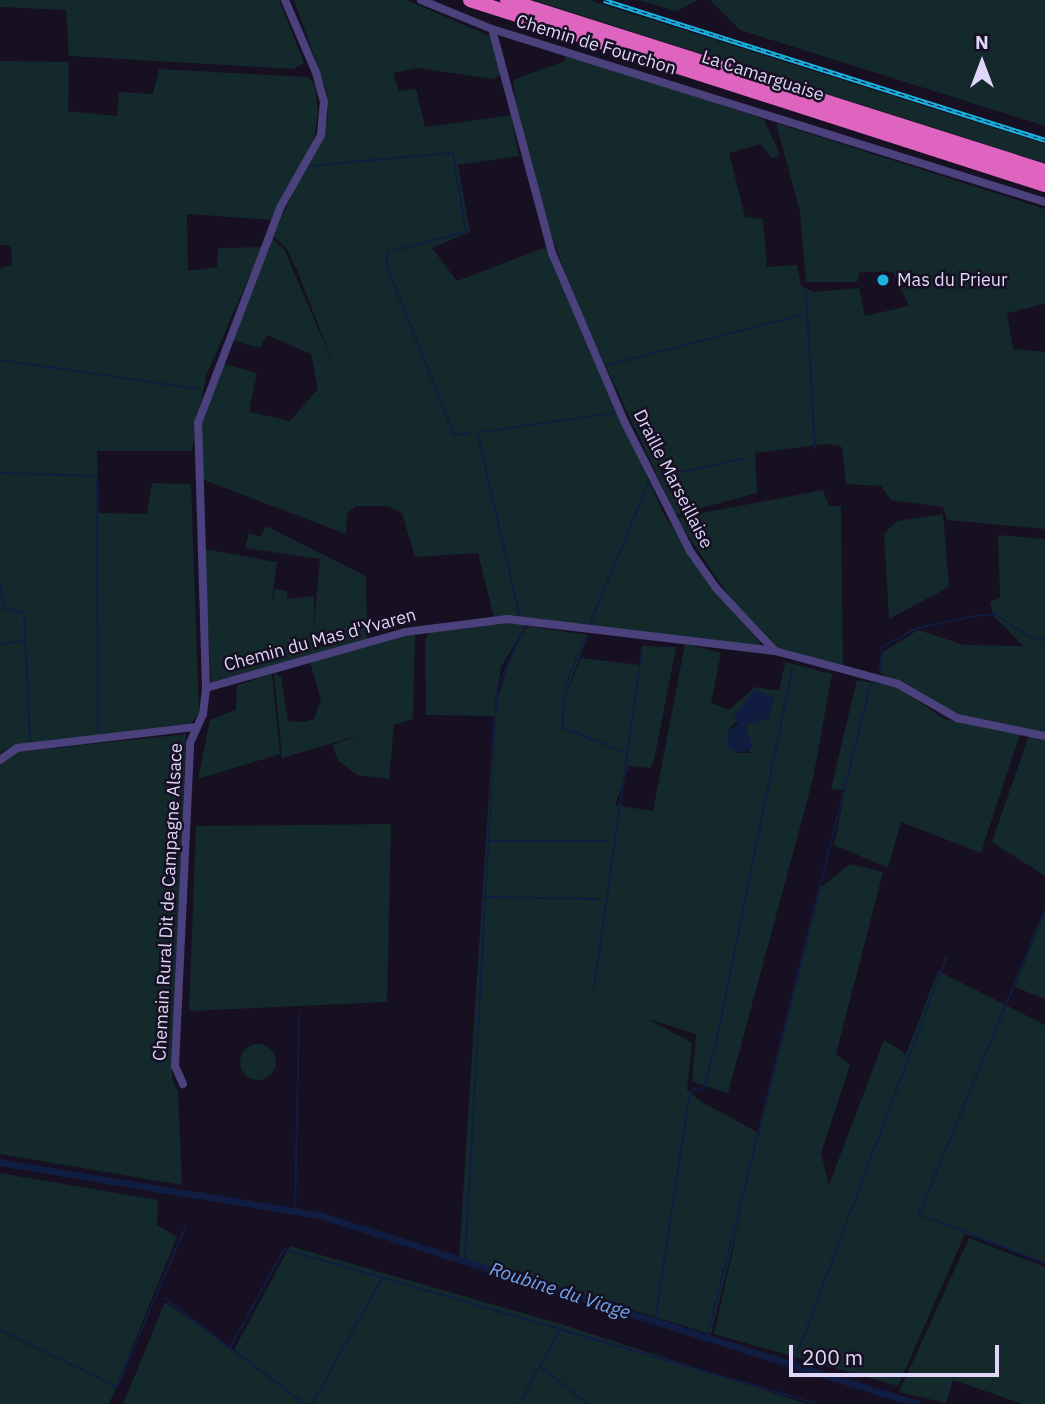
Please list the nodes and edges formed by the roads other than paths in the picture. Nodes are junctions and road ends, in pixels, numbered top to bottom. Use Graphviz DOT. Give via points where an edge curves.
graph roads {
  1 [pos="285,0"];
  2 [pos="421,0"];
  3 [pos="470,0"];
  4 [pos="507,0"];
  5 [pos="492,29"];
  6 [pos="1045,172"];
  7 [pos="1045,185"];
  8 [pos="1045,202"];
  9 [pos="775,651"];
  10 [pos="206,688"];
  11 [pos="197,727"];
  12 [pos="1045,736"];
  13 [pos="0,760"];
  14 [pos="183,1084"];
  1 -- 10 [label="street, Chemain Rural Dit de Campagne Alsace" via="317,75 324,102 321,135 281,206 198,423"];
  2 -- 5 [label="street, Chemin de Fourchon"];
  3 -- 7 [label="highway, La Camarguaise"];
  4 -- 6 [label="highway, La Camarguaise"];
  5 -- 8 [label="street, Chemin de Fourchon"];
  5 -- 9 [label="street, Draille Marseillaise" via="510,76 529,182 544,229 625,423 690,551 758,640"];
  9 -- 10 [label="street, Chemin du Mas d'Yvaren" via="507,618 405,632"];
  9 -- 12 [label="street, Draille Marseillaise" via="898,684 957,718"];
  10 -- 11 [label="street, Chemain Rural Dit de Campagne Alsace"];
  11 -- 13 [label="street" via="17,748"];
  11 -- 14 [label="street, Chemain Rural Dit de Campagne Alsace" via="190,743 179,942 175,1066"];
}
